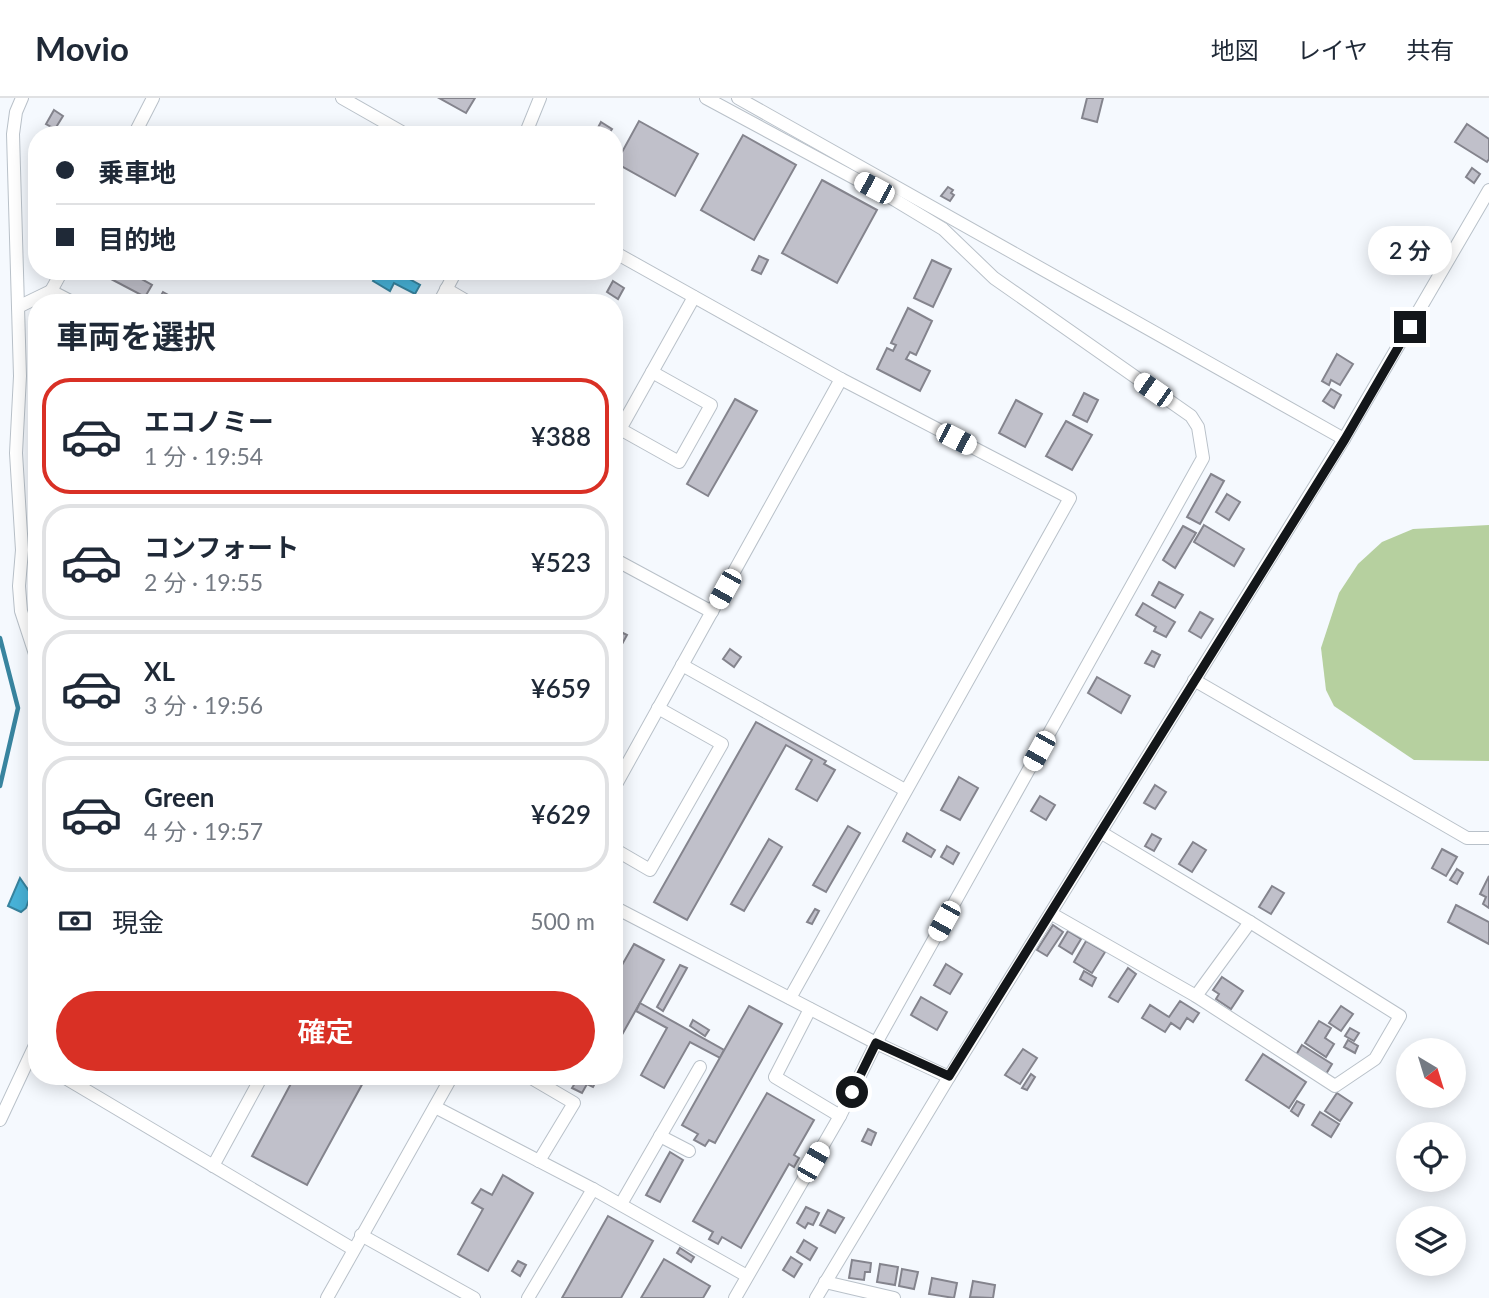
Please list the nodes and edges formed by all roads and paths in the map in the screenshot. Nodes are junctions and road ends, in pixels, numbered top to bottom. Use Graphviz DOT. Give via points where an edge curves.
graph roads {
  1 [pos="22,98"];
  2 [pos="153,98"];
  3 [pos="342,98"];
  4 [pos="540,98"];
  5 [pos="706,98"];
  6 [pos="738,98"];
  7 [pos="139,126"];
  8 [pos="391,126"];
  9 [pos="529,126"];
  10 [pos="1489,190"];
  11 [pos="623,257"];
  12 [pos="57,280"];
  13 [pos="451,280"];
  14 [pos="446,289"];
  15 [pos="51,291"];
  16 [pos="45,294"];
  17 [pos="57,294"];
  18 [pos="444,294"];
  19 [pos="455,294"];
  20 [pos="694,297"];
  21 [pos="28,302"];
  22 [pos="18,307"];
  23 [pos="652,372"];
  24 [pos="841,379"];
  25 [pos="623,424"];
  26 [pos="623,438"];
  27 [pos="1345,439"];
  28 [pos="623,564"];
  29 [pos="712,612"];
  30 [pos="28,632"];
  31 [pos="682,665"];
  32 [pos="1194,680"];
  33 [pos="658,708"];
  34 [pos="623,772"];
  35 [pos="905,790"];
  36 [pos="1102,833"];
  37 [pos="1489,838"];
  38 [pos="623,854"];
  39 [pos="623,912"];
  40 [pos="1052,914"];
  41 [pos="1250,922"];
  42 [pos="1196,996"];
  43 [pos="790,998"];
  44 [pos="810,1009"];
  45 [pos="876,1043"];
  46 [pos="700,1067"];
  47 [pos="28,1068"];
  48 [pos="949,1076"];
  49 [pos="77,1085"];
  50 [pos="257,1085"];
  51 [pos="447,1085"];
  52 [pos="544,1085"];
  53 [pos="435,1107"];
  54 [pos="840,1116"];
  55 [pos="0,1120"];
  56 [pos="660,1136"];
  57 [pos="689,1151"];
  58 [pos="540,1161"];
  59 [pos="213,1166"];
  60 [pos="593,1189"];
  61 [pos="621,1205"];
  62 [pos="361,1236"];
  63 [pos="353,1249"];
  64 [pos="747,1276"];
  65 [pos="825,1282"];
  66 [pos="327,1298"];
  67 [pos="474,1298"];
  68 [pos="528,1298"];
  69 [pos="735,1298"];
  70 [pos="816,1298"];
  71 [pos="894,1298"];
  1 -- 22 [label="street" via="13,134"];
  2 -- 7 [label="street"];
  3 -- 8 [label="street"];
  4 -- 9 [label="street"];
  5 -- 45 [label="street" via="943,229 994,278 1191,416 1202,441 1203,458"];
  6 -- 27 [label="street"];
  10 -- 27 [label="street"];
  11 -- 20 [label="street"];
  12 -- 15 [label="street"];
  13 -- 14 [label="street"];
  14 -- 18 [label="street"];
  14 -- 19 [label="street"];
  15 -- 16 [label="street"];
  15 -- 17 [label="street"];
  20 -- 23 [label="street"];
  20 -- 24 [label="street"];
  21 -- 22 [label="street"];
  22 -- 30 [label="street" via="19,586"];
  23 -- 25 [label="street"];
  23 -- 26 [label="street" via="711,405 679,462"];
  24 -- 29 [label="street"];
  24 -- 35 [label="street" via="1070,498"];
  27 -- 32 [label="street"];
  28 -- 29 [label="street"];
  29 -- 31 [label="street"];
  31 -- 33 [label="street"];
  31 -- 35 [label="street"];
  32 -- 36 [label="street"];
  32 -- 37 [label="street" via="1467,838"];
  33 -- 34 [label="street"];
  33 -- 38 [label="street" via="722,744 650,870"];
  35 -- 43 [label="street"];
  36 -- 40 [label="street"];
  36 -- 41 [label="street"];
  39 -- 43 [label="street"];
  40 -- 42 [label="street"];
  40 -- 48 [label="street"];
  41 -- 42 [label="street"];
  41 -- 42 [label="street" via="1400,1016 1375,1059 1335,1086"];
  43 -- 44 [label="street"];
  44 -- 45 [label="street"];
  44 -- 54 [label="street" via="775,1077"];
  45 -- 48 [label="street"];
  45 -- 54 [label="street"];
  46 -- 56 [label="street"];
  47 -- 55 [label="street"];
  48 -- 65 [label="street"];
  49 -- 59 [label="street"];
  50 -- 59 [label="street"];
  51 -- 53 [label="street"];
  52 -- 58 [label="street" via="575,1103"];
  53 -- 58 [label="street"];
  53 -- 62 [label="street"];
  54 -- 64 [label="street"];
  56 -- 57 [label="street"];
  56 -- 61 [label="street"];
  58 -- 60 [label="street"];
  59 -- 63 [label="street"];
  60 -- 61 [label="street"];
  60 -- 68 [label="street"];
  61 -- 64 [label="street"];
  62 -- 63 [label="street"];
  62 -- 67 [label="street"];
  63 -- 66 [label="street"];
  64 -- 69 [label="street"];
  65 -- 70 [label="street"];
  65 -- 71 [label="street"];
}
